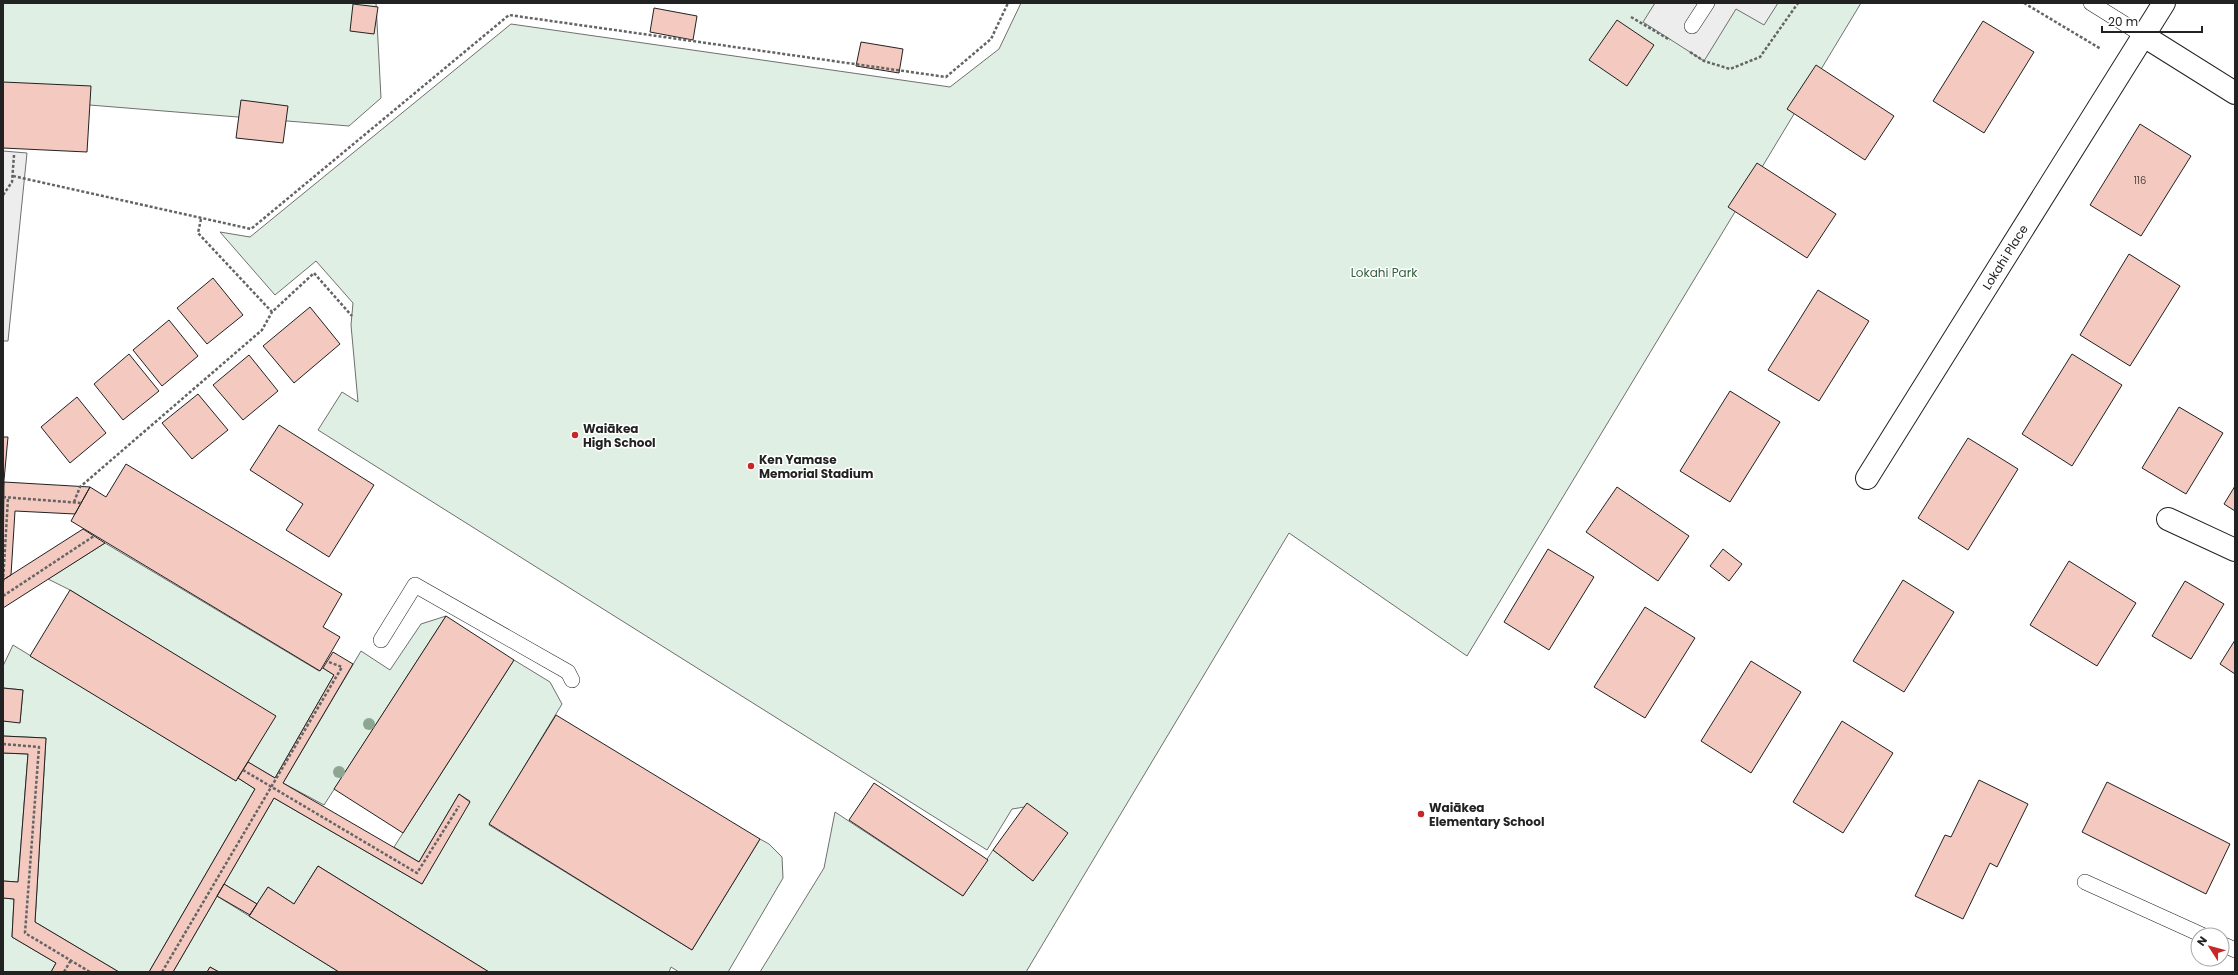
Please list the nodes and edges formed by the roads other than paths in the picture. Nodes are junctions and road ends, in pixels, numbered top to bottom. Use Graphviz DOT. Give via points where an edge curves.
graph roads {
  1 [pos="1707,3"];
  2 [pos="2091,3"];
  3 [pos="2164,3"];
  4 [pos="1692,26"];
  5 [pos="2144,36"];
  6 [pos="2235,93"];
  7 [pos="1867,478"];
  8 [pos="2168,519"];
  9 [pos="2235,550"];
  10 [pos="381,640"];
  11 [pos="572,680"];
  12 [pos="2085,882"];
  13 [pos="2190,930"];
  1 -- 4 [label="lane"];
  2 -- 5 [label="lane"];
  3 -- 5 [label="street, Lokahi Place"];
  5 -- 6 [label="street"];
  5 -- 7 [label="street, Lokahi Place"];
  8 -- 9 [label="street"];
  10 -- 11 [label="lane" via="416,585 568,672"];
  12 -- 13 [label="lane"];
}
